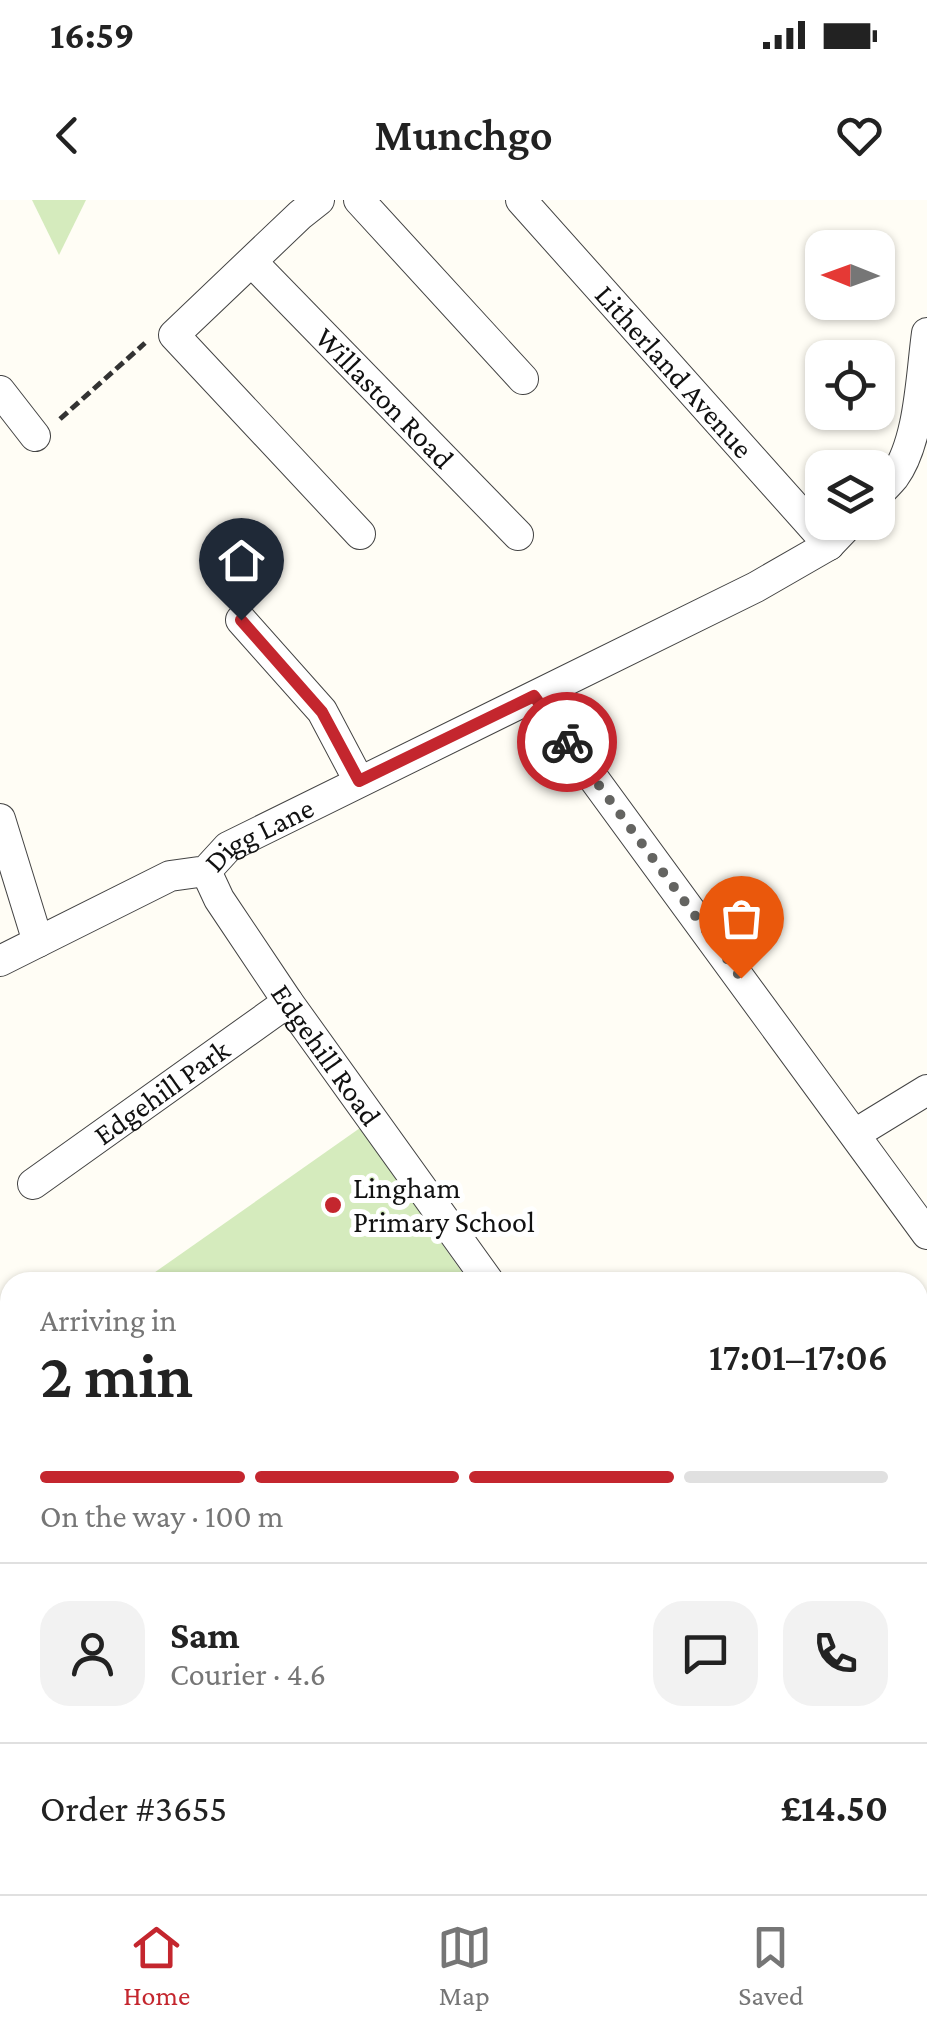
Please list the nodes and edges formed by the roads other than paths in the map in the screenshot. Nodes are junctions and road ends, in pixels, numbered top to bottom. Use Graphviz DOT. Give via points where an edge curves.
graph roads {
  1 [pos="318,200"];
  2 [pos="360,200"];
  3 [pos="520,200"];
  4 [pos="252,262"];
  5 [pos="927,333"];
  6 [pos="523,379"];
  7 [pos="0,391"];
  8 [pos="35,436"];
  9 [pos="895,474"];
  10 [pos="360,534"];
  11 [pos="518,535"];
  12 [pos="834,540"];
  13 [pos="829,545"];
  14 [pos="241,620"];
  15 [pos="534,696"];
  16 [pos="359,781"];
  17 [pos="0,820"];
  18 [pos="206,870"];
  19 [pos="38,942"];
  20 [pos="0,961"];
  21 [pos="288,1002"];
  22 [pos="927,1090"];
  23 [pos="856,1134"];
  24 [pos="33,1184"];
  25 [pos="927,1234"];
  26 [pos="483,1272"];
  1 -- 4 [label="street"];
  2 -- 6 [label="street"];
  3 -- 13 [label="street, Litherland Avenue"];
  4 -- 10 [label="street" via="165,334"];
  4 -- 11 [label="street, Willaston Road"];
  5 -- 9 [label="street" via="914,429"];
  7 -- 8 [label="street"];
  12 -- 13 [label="street, Digg Lane"];
  13 -- 15 [label="street, Digg Lane"];
  14 -- 16 [label="street" via="322,712"];
  15 -- 16 [label="street, Digg Lane"];
  15 -- 23 [label="street"];
  16 -- 18 [label="street, Digg Lane" via="228,848"];
  17 -- 19 [label="street"];
  18 -- 19 [label="street, Digg Lane" via="170,876"];
  18 -- 21 [label="street, Edgehill Road"];
  19 -- 20 [label="street, Digg Lane"];
  21 -- 24 [label="street, Edgehill Park"];
  21 -- 26 [label="street, Edgehill Road"];
  22 -- 23 [label="street"];
  23 -- 25 [label="street"];
}
